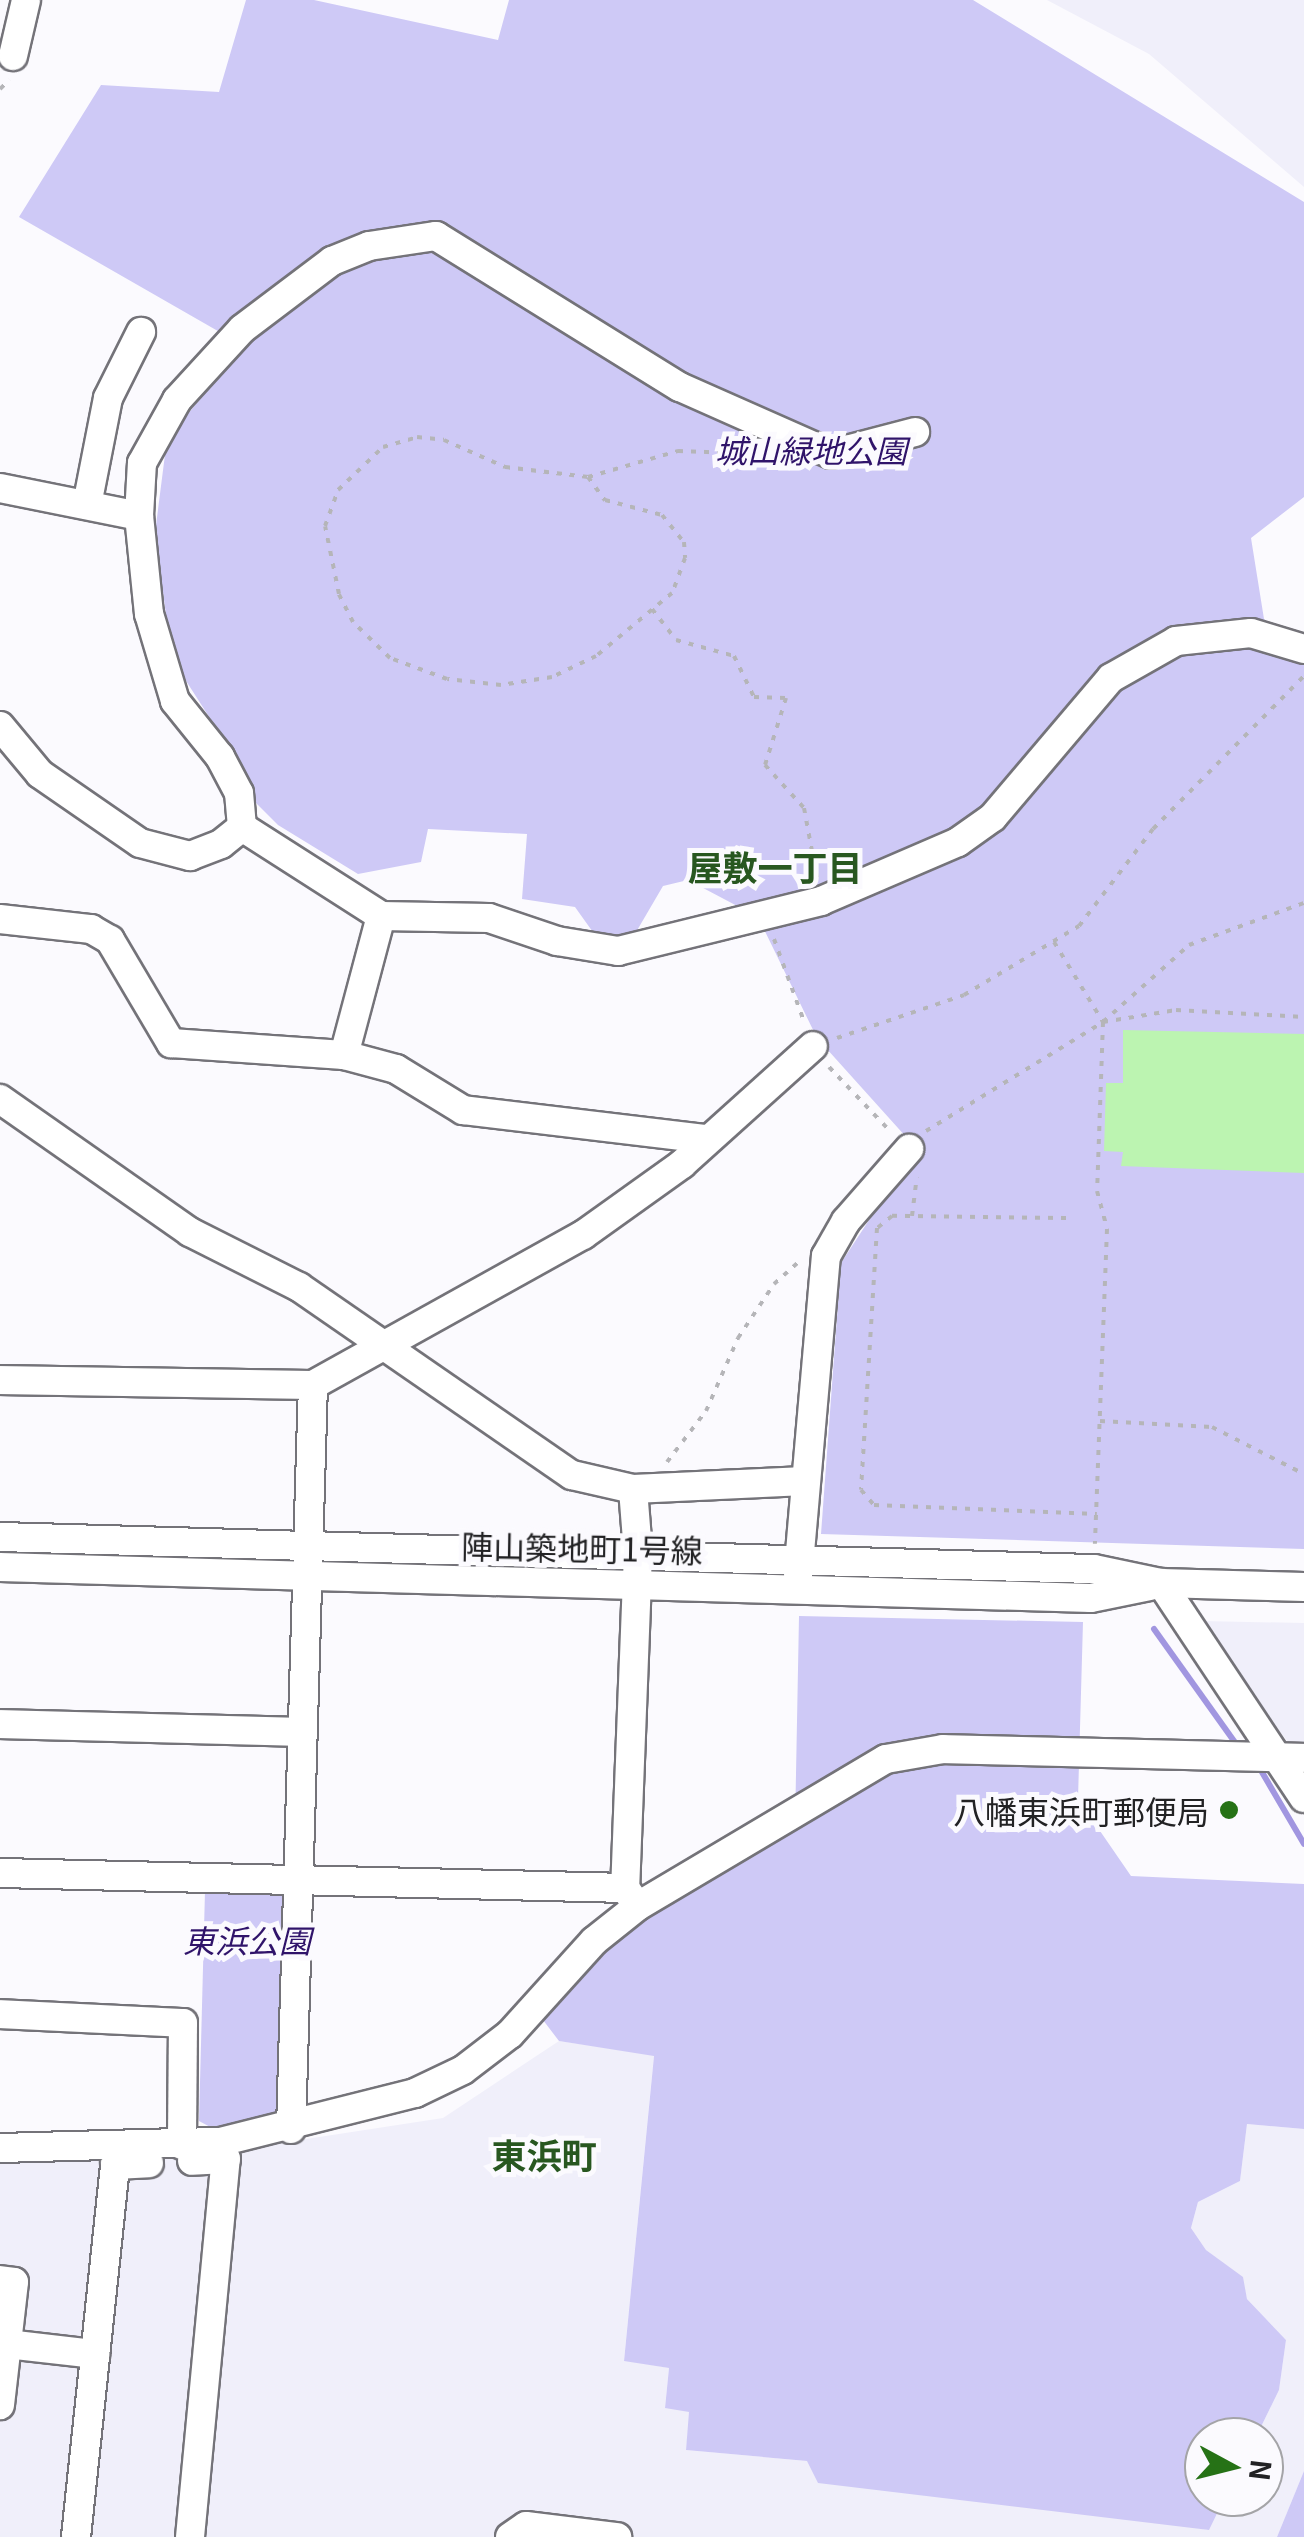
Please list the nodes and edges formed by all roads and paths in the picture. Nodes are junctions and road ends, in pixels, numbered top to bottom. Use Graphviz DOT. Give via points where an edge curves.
graph roads {
  1 [pos="26,0"];
  2 [pos="14,56"];
  3 [pos="140,332"];
  4 [pos="915,432"];
  5 [pos="776,455"];
  6 [pos="588,477"];
  7 [pos="0,488"];
  8 [pos="87,505"];
  9 [pos="139,516"];
  10 [pos="652,609"];
  11 [pos="1304,649"];
  12 [pos="1304,676"];
  13 [pos="0,726"];
  14 [pos="242,827"];
  15 [pos="821,901"];
  16 [pos="1304,903"];
  17 [pos="381,916"];
  18 [pos="765,916"];
  19 [pos="0,920"];
  20 [pos="1054,942"];
  21 [pos="1304,1017"];
  22 [pos="1103,1022"];
  23 [pos="813,1046"];
  24 [pos="344,1055"];
  25 [pos="0,1100"];
  26 [pos="707,1139"];
  27 [pos="909,1148"];
  28 [pos="1066,1218"];
  29 [pos="826,1256"];
  30 [pos="387,1346"];
  31 [pos="0,1380"];
  32 [pos="313,1385"];
  33 [pos="1100,1421"];
  34 [pos="1304,1474"];
  35 [pos="804,1481"];
  36 [pos="638,1489"];
  37 [pos="1096,1514"];
  38 [pos="0,1537"];
  39 [pos="304,1546"];
  40 [pos="638,1552"];
  41 [pos="799,1558"];
  42 [pos="0,1568"];
  43 [pos="1094,1569"];
  44 [pos="303,1576"];
  45 [pos="634,1582"];
  46 [pos="1161,1583"];
  47 [pos="798,1587"];
  48 [pos="1304,1587"];
  49 [pos="0,1724"];
  50 [pos="299,1732"];
  51 [pos="1283,1757"];
  52 [pos="1304,1798"];
  53 [pos="0,1873"];
  54 [pos="297,1879"];
  55 [pos="631,1897"];
  56 [pos="0,2014"];
  57 [pos="291,2129"];
  58 [pos="182,2145"];
  59 [pos="0,2148"];
  60 [pos="0,2280"];
  61 [pos="7,2344"];
  62 [pos="95,2354"];
  63 [pos="0,2405"];
  64 [pos="76,2537"];
  65 [pos="190,2537"];
  66 [pos="510,2537"];
  67 [pos="618,2537"];
  1 -- 2 [label="street"];
  3 -- 8 [label="street" via="108,398"];
  4 -- 9 [label="street" via="830,454 680,387 460,245 411,237 332,260 242,329 177,400 142,463"];
  5 -- 6 [label="path" via="678,451"];
  6 -- 10 [label="path" via="605,500 662,514 684,542 679,585"];
  6 -- 10 [label="path" via="505,467 444,440 417,437 383,448 359,464 328,510 325,538 339,594 353,622 390,658 447,678 501,685 552,676 596,656"];
  7 -- 8 [label="street"];
  8 -- 9 [label="street"];
  9 -- 14 [label="street" via="150,614 174,701 226,769 238,792"];
  10 -- 15 [label="path" via="676,640 734,656 754,697 786,698 765,766 804,808"];
  11 -- 15 [label="street" via="1251,632 1176,641 1112,678 993,817 958,842"];
  12 -- 20 [label="path" via="1153,828 1080,926"];
  13 -- 14 [label="street" via="40,774 140,843 190,856"];
  14 -- 17 [label="street"];
  15 -- 18 [label="street"];
  16 -- 22 [label="path" via="1190,945"];
  17 -- 18 [label="street" via="489,918 618,952"];
  17 -- 24 [label="street"];
  18 -- 23 [label="path"];
  19 -- 24 [label="street" via="91,929 110,940 171,1043"];
  20 -- 22 [label="path"];
  20 -- 23 [label="path" via="964,994"];
  21 -- 22 [label="path" via="1176,1010"];
  22 -- 27 [label="path" via="924,1132"];
  22 -- 33 [label="path" via="1097,1191 1107,1229"];
  23 -- 26 [label="street"];
  23 -- 27 [label="path" via="845,1089"];
  24 -- 26 [label="street" via="396,1068 463,1110"];
  25 -- 30 [label="street" via="190,1232 299,1287"];
  26 -- 30 [label="street" via="584,1235"];
  27 -- 29 [label="street" via="846,1221"];
  28 -- 37 [label="path" via="892,1216 877,1228 861,1490 874,1505"];
  29 -- 35 [label="street"];
  29 -- 36 [label="path" via="798,1261 774,1284 738,1338 706,1410"];
  30 -- 32 [label="street"];
  30 -- 36 [label="street" via="572,1475"];
  31 -- 32 [label="street"];
  32 -- 39 [label="street"];
  33 -- 34 [label="path" via="1212,1427"];
  33 -- 37 [label="path"];
  35 -- 36 [label="street"];
  35 -- 41 [label="street"];
  36 -- 40 [label="street"];
  37 -- 43 [label="path"];
  38 -- 39 [label="street, 陣山築地町1号線"];
  39 -- 40 [label="street, 陣山築地町1号線"];
  39 -- 44 [label="street"];
  40 -- 41 [label="street, 陣山築地町1号線"];
  40 -- 45 [label="street"];
  41 -- 43 [label="street, 陣山築地町1号線"];
  41 -- 47 [label="street"];
  42 -- 44 [label="street, 陣山築地町1号線"];
  43 -- 46 [label="street, 陣山築地町1号線"];
  44 -- 45 [label="street, 陣山築地町1号線"];
  44 -- 50 [label="street"];
  45 -- 47 [label="street, 陣山築地町1号線"];
  45 -- 55 [label="street"];
  46 -- 47 [label="street, 陣山築地町1号線" via="1091,1598"];
  46 -- 48 [label="street, 陣山築地町1号線"];
  46 -- 51 [label="street"];
  49 -- 50 [label="street"];
  50 -- 54 [label="street"];
  51 -- 52 [label="street"];
  51 -- 55 [label="street" via="942,1749 886,1759"];
  53 -- 54 [label="street"];
  54 -- 55 [label="street"];
  54 -- 57 [label="street"];
  55 -- 57 [label="street" via="510,2034 463,2070 414,2094"];
  56 -- 58 [label="street" via="183,2023"];
  57 -- 58 [label="street"];
  58 -- 59 [label="street"];
  60 -- 61 [label="street" via="14,2282"];
  61 -- 62 [label="street"];
  61 -- 63 [label="street"];
  62 -- 64 [label="street"];
  62 -- 65 [label="street" via="115,2165 226,2159"];
  66 -- 67 [label="street" via="526,2526"];
}
